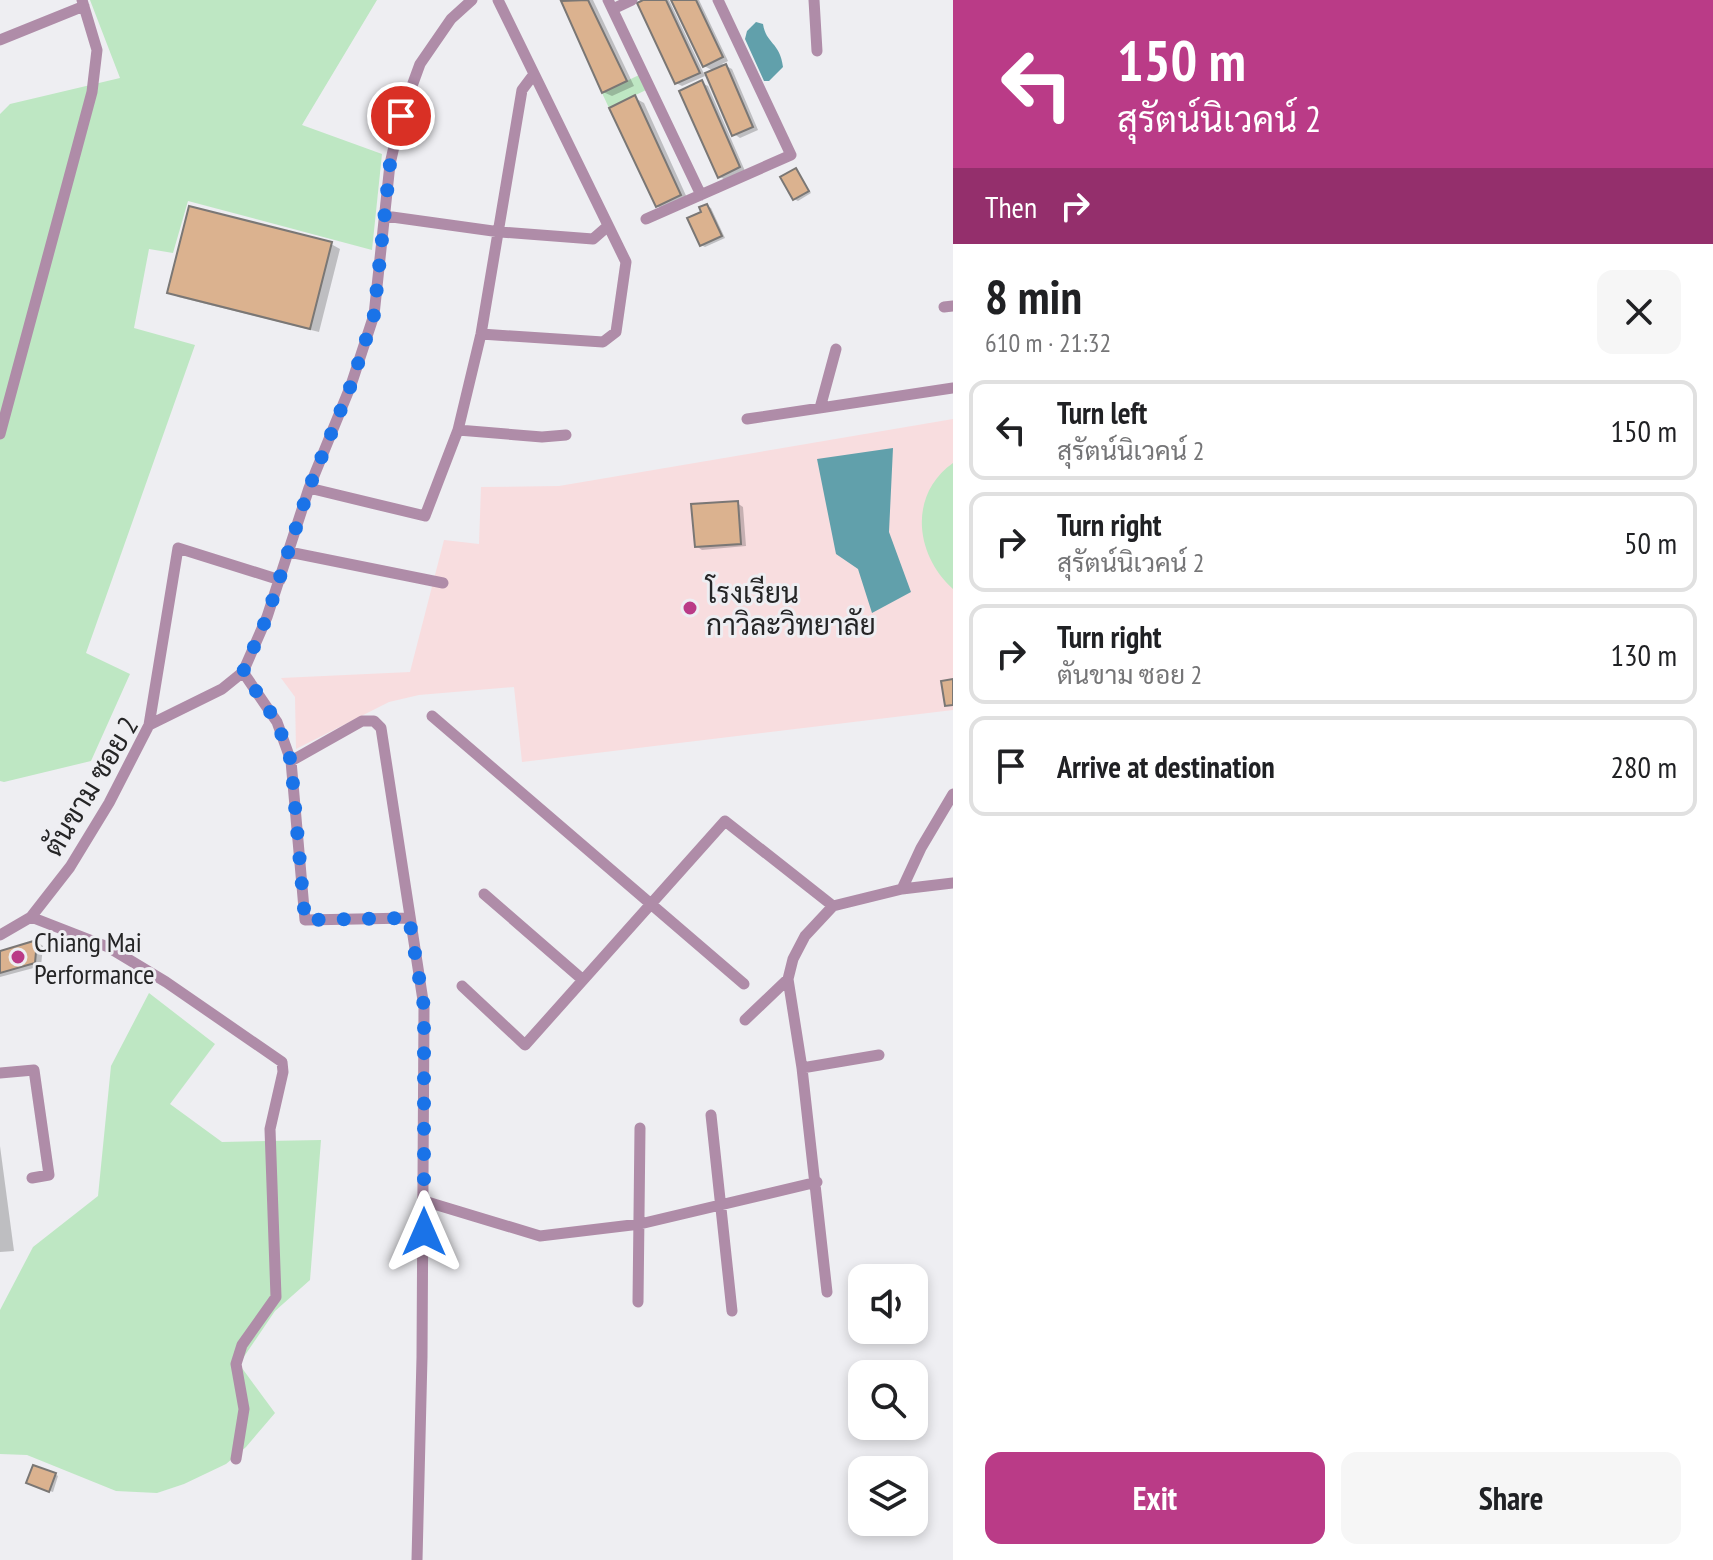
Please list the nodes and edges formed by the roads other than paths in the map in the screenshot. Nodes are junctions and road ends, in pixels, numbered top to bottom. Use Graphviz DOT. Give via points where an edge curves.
graph roads {
  1 [pos="472,0"];
  2 [pos="498,0"];
  3 [pos="632,0"];
  4 [pos="718,0"];
  5 [pos="814,0"];
  6 [pos="83,3"];
  7 [pos="610,4"];
  8 [pos="0,40"];
  9 [pos="817,51"];
  10 [pos="534,74"];
  11 [pos="701,195"];
  12 [pos="385,216"];
  13 [pos="646,219"];
  14 [pos="608,226"];
  15 [pos="500,232"];
  16 [pos="481,334"];
  17 [pos="836,349"];
  18 [pos="953,388"];
  19 [pos="820,408"];
  20 [pos="747,419"];
  21 [pos="458,430"];
  22 [pos="0,434"];
  23 [pos="566,435"];
  24 [pos="309,488"];
  25 [pos="289,552"];
  26 [pos="280,580"];
  27 [pos="443,583"];
  28 [pos="243,672"];
  29 [pos="432,716"];
  30 [pos="149,725"];
  31 [pos="291,761"];
  32 [pos="953,794"];
  33 [pos="953,883"];
  34 [pos="902,889"];
  35 [pos="484,894"];
  36 [pos="651,904"];
  37 [pos="833,906"];
  38 [pos="31,917"];
  39 [pos="409,918"];
  40 [pos="0,935"];
  41 [pos="788,979"];
  42 [pos="583,980"];
  43 [pos="744,984"];
  44 [pos="462,986"];
  45 [pos="745,1020"];
  46 [pos="879,1055"];
  47 [pos="802,1068"];
  48 [pos="0,1073"];
  49 [pos="711,1115"];
  50 [pos="640,1128"];
  51 [pos="32,1178"];
  52 [pos="817,1182"];
  53 [pos="424,1201"];
  54 [pos="722,1203"];
  55 [pos="640,1224"];
  56 [pos="827,1292"];
  57 [pos="638,1302"];
  58 [pos="732,1311"];
  59 [pos="236,1459"];
  60 [pos="417,1560"];
  1 -- 12 [label="street" via="451,19 420,64 401,116"];
  2 -- 10 [label="street"];
  3 -- 7 [label="street"];
  4 -- 11 [label="street" via="791,155"];
  5 -- 9 [label="street"];
  6 -- 8 [label="street"];
  6 -- 22 [label="street" via="97,50 92,92"];
  7 -- 11 [label="street"];
  10 -- 14 [label="street"];
  10 -- 15 [label="street" via="522,90"];
  11 -- 13 [label="street"];
  12 -- 15 [label="street"];
  12 -- 24 [label="street" via="374,315"];
  14 -- 15 [label="street" via="593,239"];
  14 -- 16 [label="street" via="626,262 616,332 603,342"];
  15 -- 16 [label="street"];
  16 -- 21 [label="street"];
  17 -- 19 [label="street"];
  18 -- 19 [label="street"];
  19 -- 20 [label="street"];
  21 -- 23 [label="street"];
  21 -- 24 [label="street" via="425,516"];
  24 -- 25 [label="street"];
  25 -- 26 [label="street"];
  25 -- 27 [label="street"];
  26 -- 28 [label="street"];
  26 -- 30 [label="street" via="178,548"];
  28 -- 30 [label="street, ตันขาม ซอย 2" via="222,689"];
  28 -- 31 [label="street" via="277,722"];
  29 -- 36 [label="street"];
  30 -- 38 [label="street, ตันขาม ซอย 2" via="70,867"];
  31 -- 39 [label="street" via="305,920"];
  31 -- 39 [label="street" via="362,721 374,721 381,728"];
  32 -- 34 [label="street"];
  33 -- 34 [label="street"];
  34 -- 37 [label="street"];
  35 -- 42 [label="street"];
  36 -- 37 [label="street" via="725,821"];
  36 -- 42 [label="street"];
  36 -- 43 [label="street"];
  37 -- 41 [label="street" via="805,936"];
  38 -- 40 [label="street"];
  38 -- 59 [label="street" via="108,947 282,1062 270,1129 276,1297 242,1345 236,1364 244,1409"];
  39 -- 53 [label="street" via="424,1007"];
  41 -- 45 [label="street"];
  41 -- 47 [label="street"];
  42 -- 44 [label="street" via="525,1045"];
  46 -- 47 [label="street"];
  47 -- 52 [label="street"];
  48 -- 51 [label="street" via="34,1070 49,1175"];
  49 -- 54 [label="street"];
  50 -- 55 [label="street"];
  52 -- 54 [label="street"];
  52 -- 56 [label="street"];
  53 -- 55 [label="street" via="540,1236"];
  53 -- 60 [label="street"];
  54 -- 55 [label="street"];
  54 -- 58 [label="street"];
  55 -- 57 [label="street"];
}
